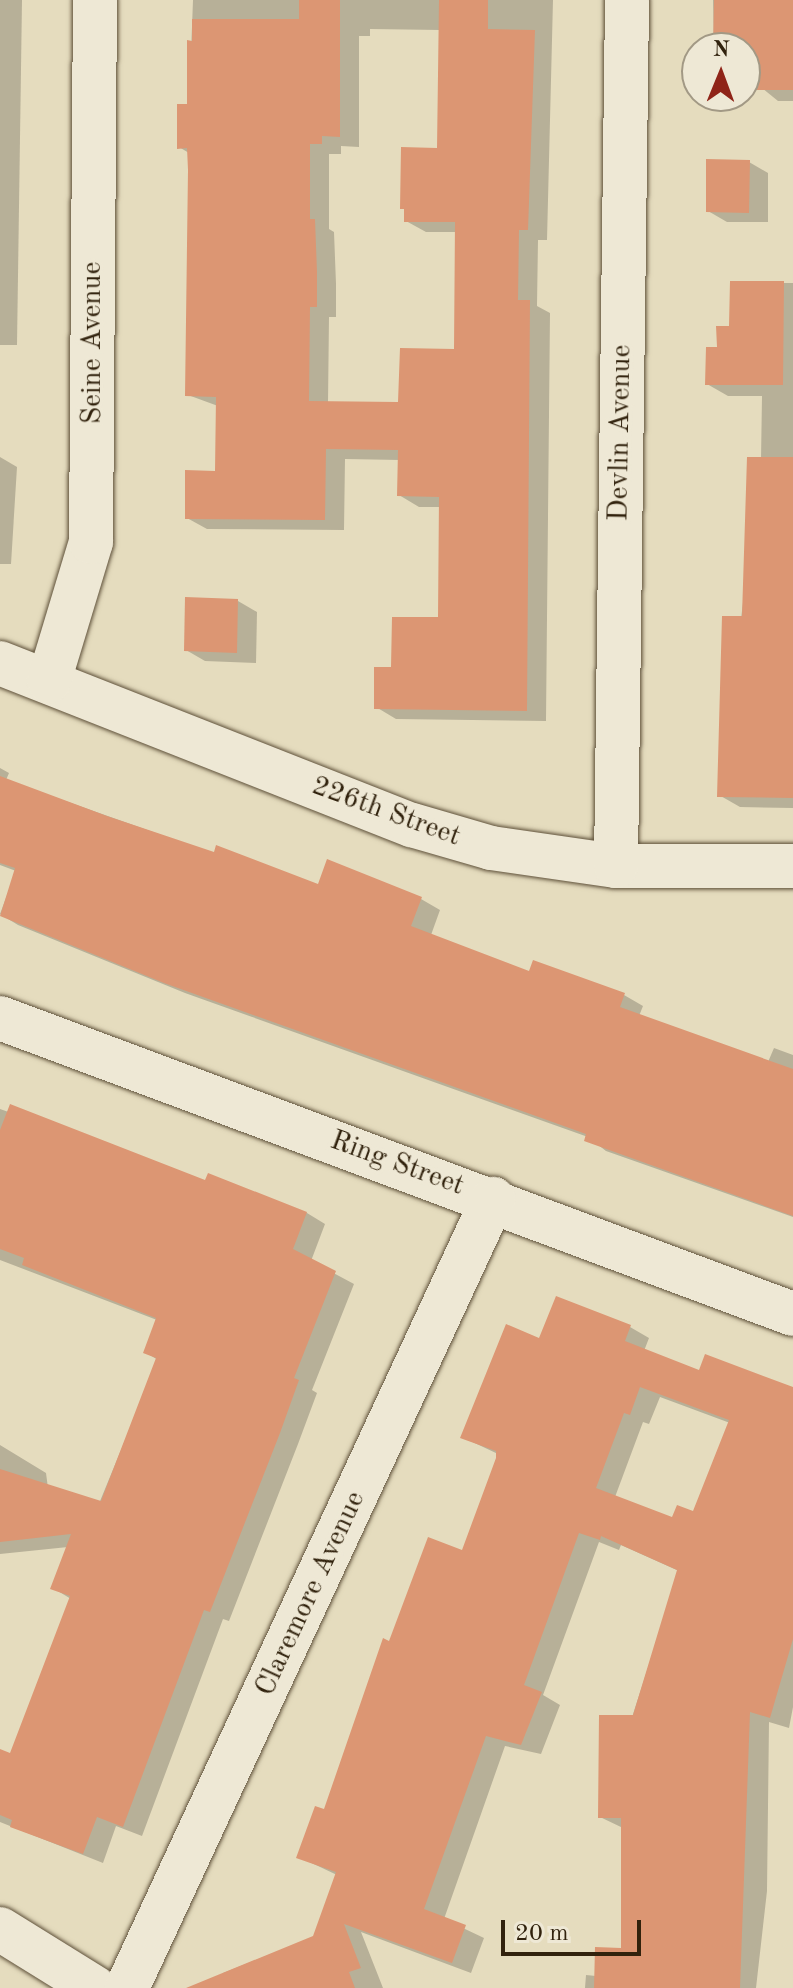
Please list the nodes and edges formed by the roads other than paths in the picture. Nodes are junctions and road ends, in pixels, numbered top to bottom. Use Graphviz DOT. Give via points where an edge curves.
graph roads {
  1 [pos="95,0"];
  2 [pos="627,0"];
  3 [pos="0,663"];
  4 [pos="49,681"];
  5 [pos="616,866"];
  6 [pos="793,866"];
  7 [pos="0,1018"];
  8 [pos="493,1199"];
  9 [pos="793,1314"];
  10 [pos="0,1929"];
  11 [pos="95,1988"];
  12 [pos="127,1988"];
  1 -- 4 [label="street, Seine Avenue" via="91,542"];
  2 -- 5 [label="street, Devlin Avenue"];
  3 -- 4 [label="street, 226th Street"];
  4 -- 5 [label="street, 226th Street" via="412,825 491,848"];
  5 -- 6 [label="street, 226th Street"];
  7 -- 8 [label="street, Ring Street"];
  8 -- 9 [label="street, Ring Street"];
  8 -- 12 [label="street, Claremore Avenue"];
  10 -- 11 [label="street"];
}
